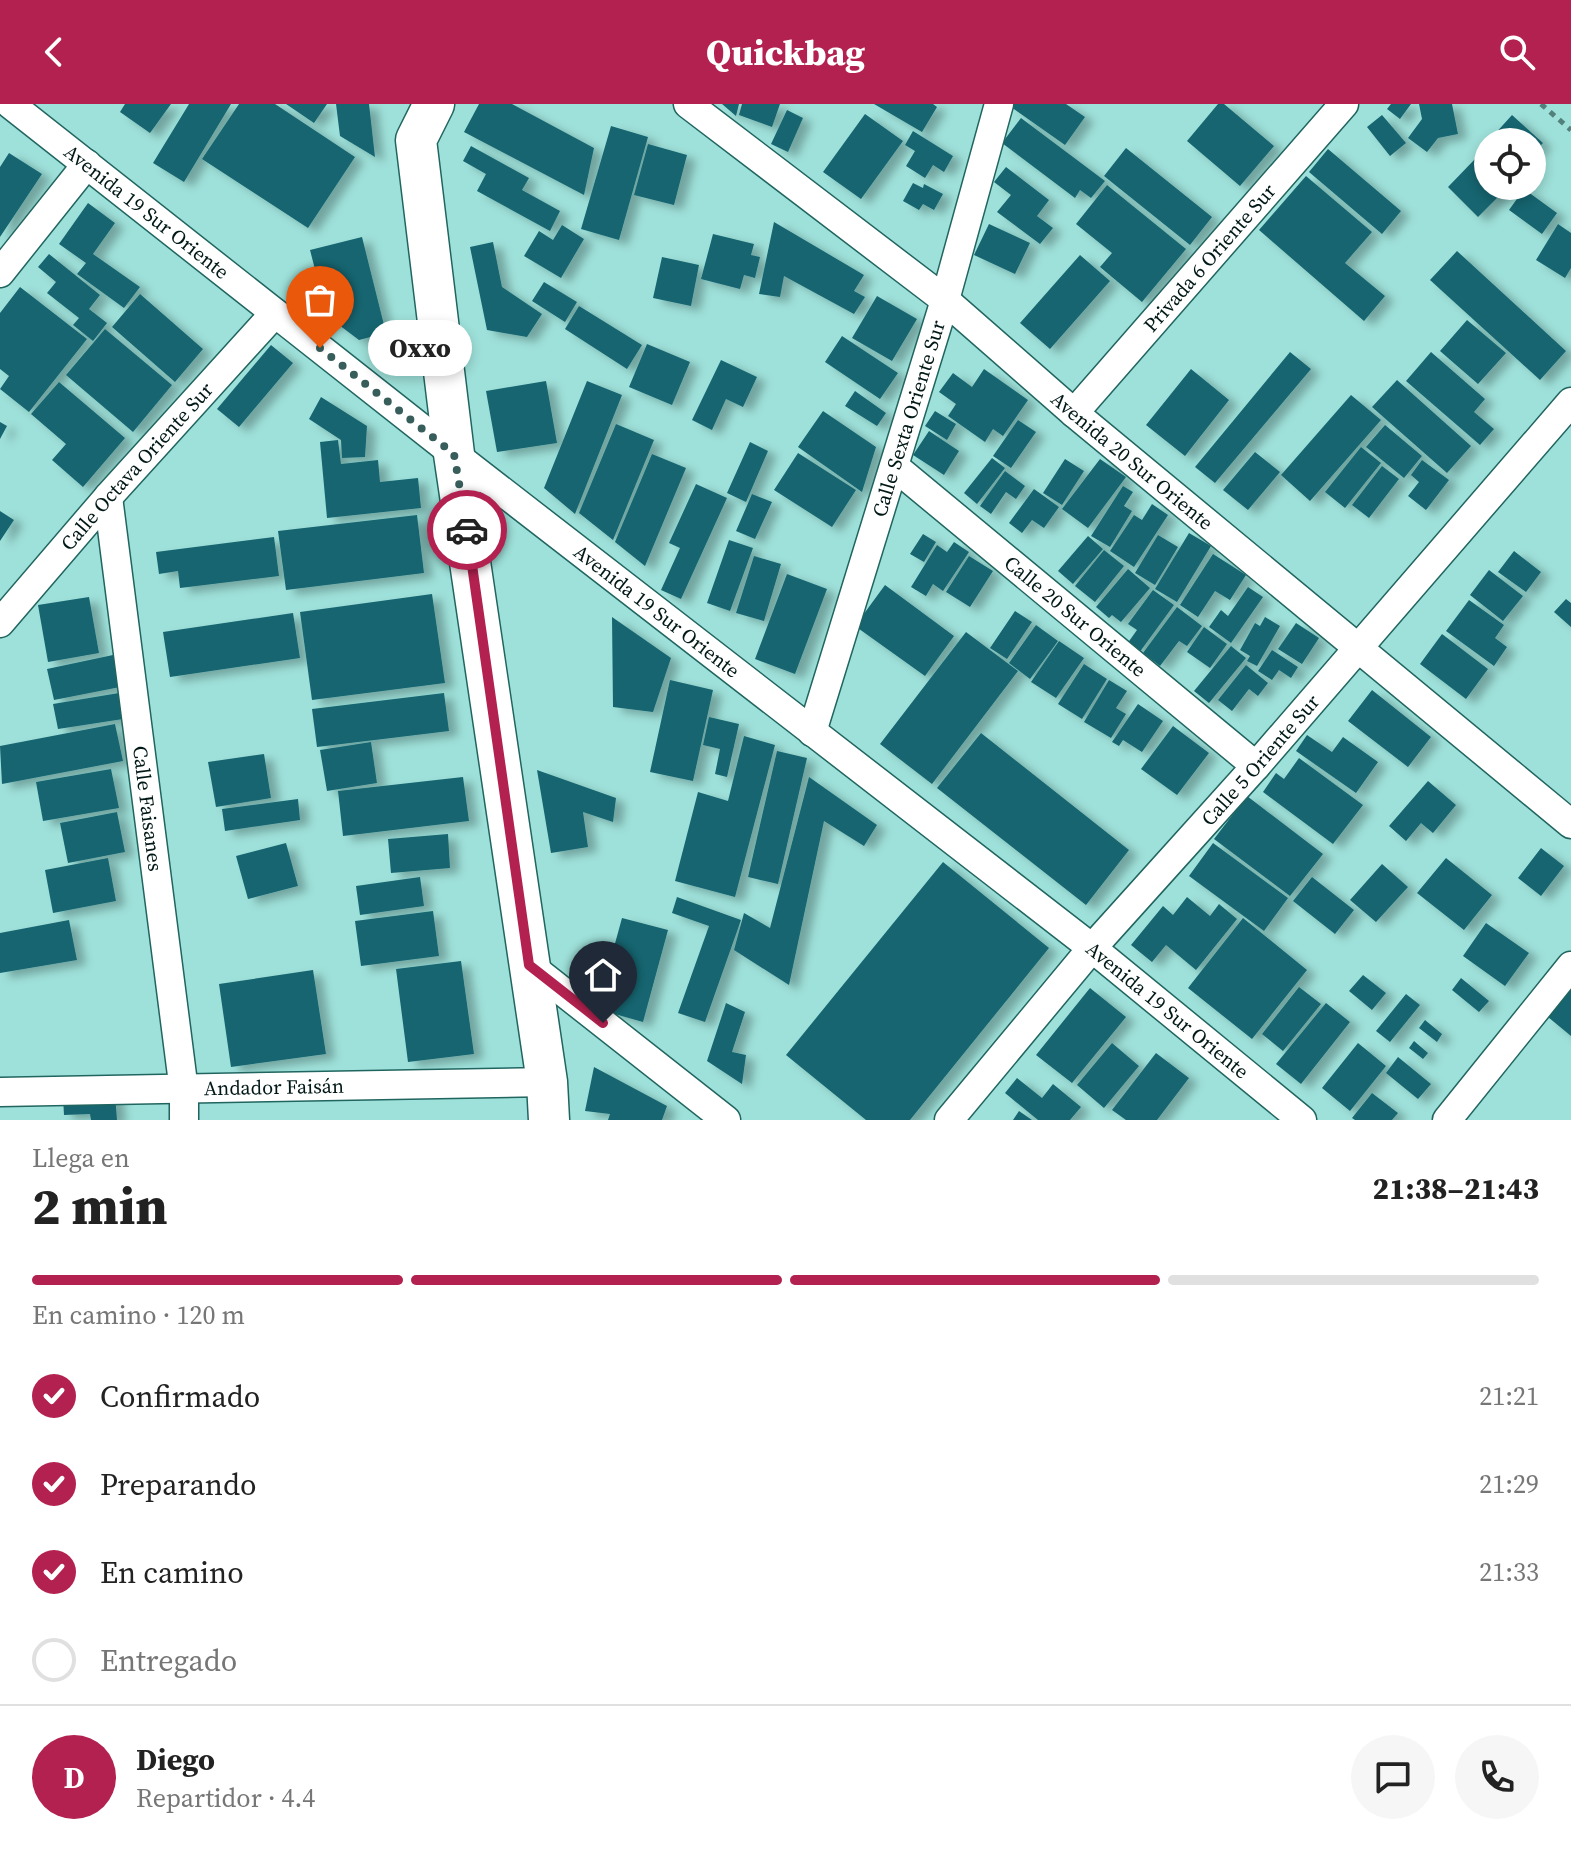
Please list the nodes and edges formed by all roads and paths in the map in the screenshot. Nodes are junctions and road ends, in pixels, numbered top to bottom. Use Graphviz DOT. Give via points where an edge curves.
graph roads {
  1 [pos="10,104"];
  2 [pos="434,104"];
  3 [pos="688,104"];
  4 [pos="999,104"];
  5 [pos="1344,104"];
  6 [pos="1541,104"];
  7 [pos="413,122"];
  8 [pos="1571,130"];
  9 [pos="87,164"];
  10 [pos="0,273"];
  11 [pos="945,300"];
  12 [pos="275,313"];
  13 [pos="1571,402"];
  14 [pos="1074,413"];
  15 [pos="454,454"];
  16 [pos="895,467"];
  17 [pos="108,497"];
  18 [pos="0,623"];
  19 [pos="1358,649"];
  20 [pos="812,732"];
  21 [pos="1256,766"];
  22 [pos="1571,824"];
  23 [pos="1092,948"];
  24 [pos="529,965"];
  25 [pos="1571,966"];
  26 [pos="184,1091"];
  27 [pos="0,1092"];
  28 [pos="548,1101"];
  29 [pos="184,1120"];
  30 [pos="726,1120"];
  31 [pos="949,1120"];
  32 [pos="1302,1120"];
  33 [pos="1447,1120"];
  1 -- 9 [label="street, Avenida 19 Sur Oriente"];
  2 -- 7 [label="main road"];
  3 -- 11 [label="street, Avenida 20 Sur Oriente"];
  4 -- 11 [label="street, Calle Sexta Oriente Sur"];
  5 -- 14 [label="street, Privada 6 Oriente Sur"];
  6 -- 8 [label="path"];
  7 -- 15 [label="main road"];
  9 -- 10 [label="street"];
  9 -- 12 [label="street, Avenida 19 Sur Oriente"];
  11 -- 14 [label="street, Avenida 20 Sur Oriente"];
  11 -- 16 [label="street, Calle Sexta Oriente Sur"];
  12 -- 15 [label="street, Avenida 19 Sur Oriente"];
  12 -- 17 [label="street, Calle Octava Oriente Sur"];
  13 -- 19 [label="street, Calle 5 Oriente Sur"];
  14 -- 19 [label="street, Avenida 20 Sur Oriente"];
  15 -- 20 [label="street, Avenida 19 Sur Oriente"];
  15 -- 24 [label="main road"];
  16 -- 20 [label="street, Calle Sexta Oriente Sur"];
  16 -- 21 [label="street, Calle 20 Sur Oriente"];
  17 -- 18 [label="street, Calle Octava Oriente Sur"];
  17 -- 26 [label="street, Calle Faisanes"];
  19 -- 21 [label="street, Calle 5 Oriente Sur"];
  19 -- 22 [label="street, Avenida 20 Sur Oriente"];
  20 -- 23 [label="street, Avenida 19 Sur Oriente"];
  21 -- 23 [label="street, Calle 5 Oriente Sur"];
  23 -- 31 [label="street, Calle 5 Oriente Sur"];
  23 -- 32 [label="street, Avenida 19 Sur Oriente"];
  24 -- 28 [label="main road"];
  24 -- 30 [label="street"];
  25 -- 33 [label="street"];
  26 -- 27 [label="street, Andador Faisán"];
  26 -- 28 [label="street, Andador Faisán" via="356,1084"];
  26 -- 29 [label="street, Calle Faisanes"];
}
